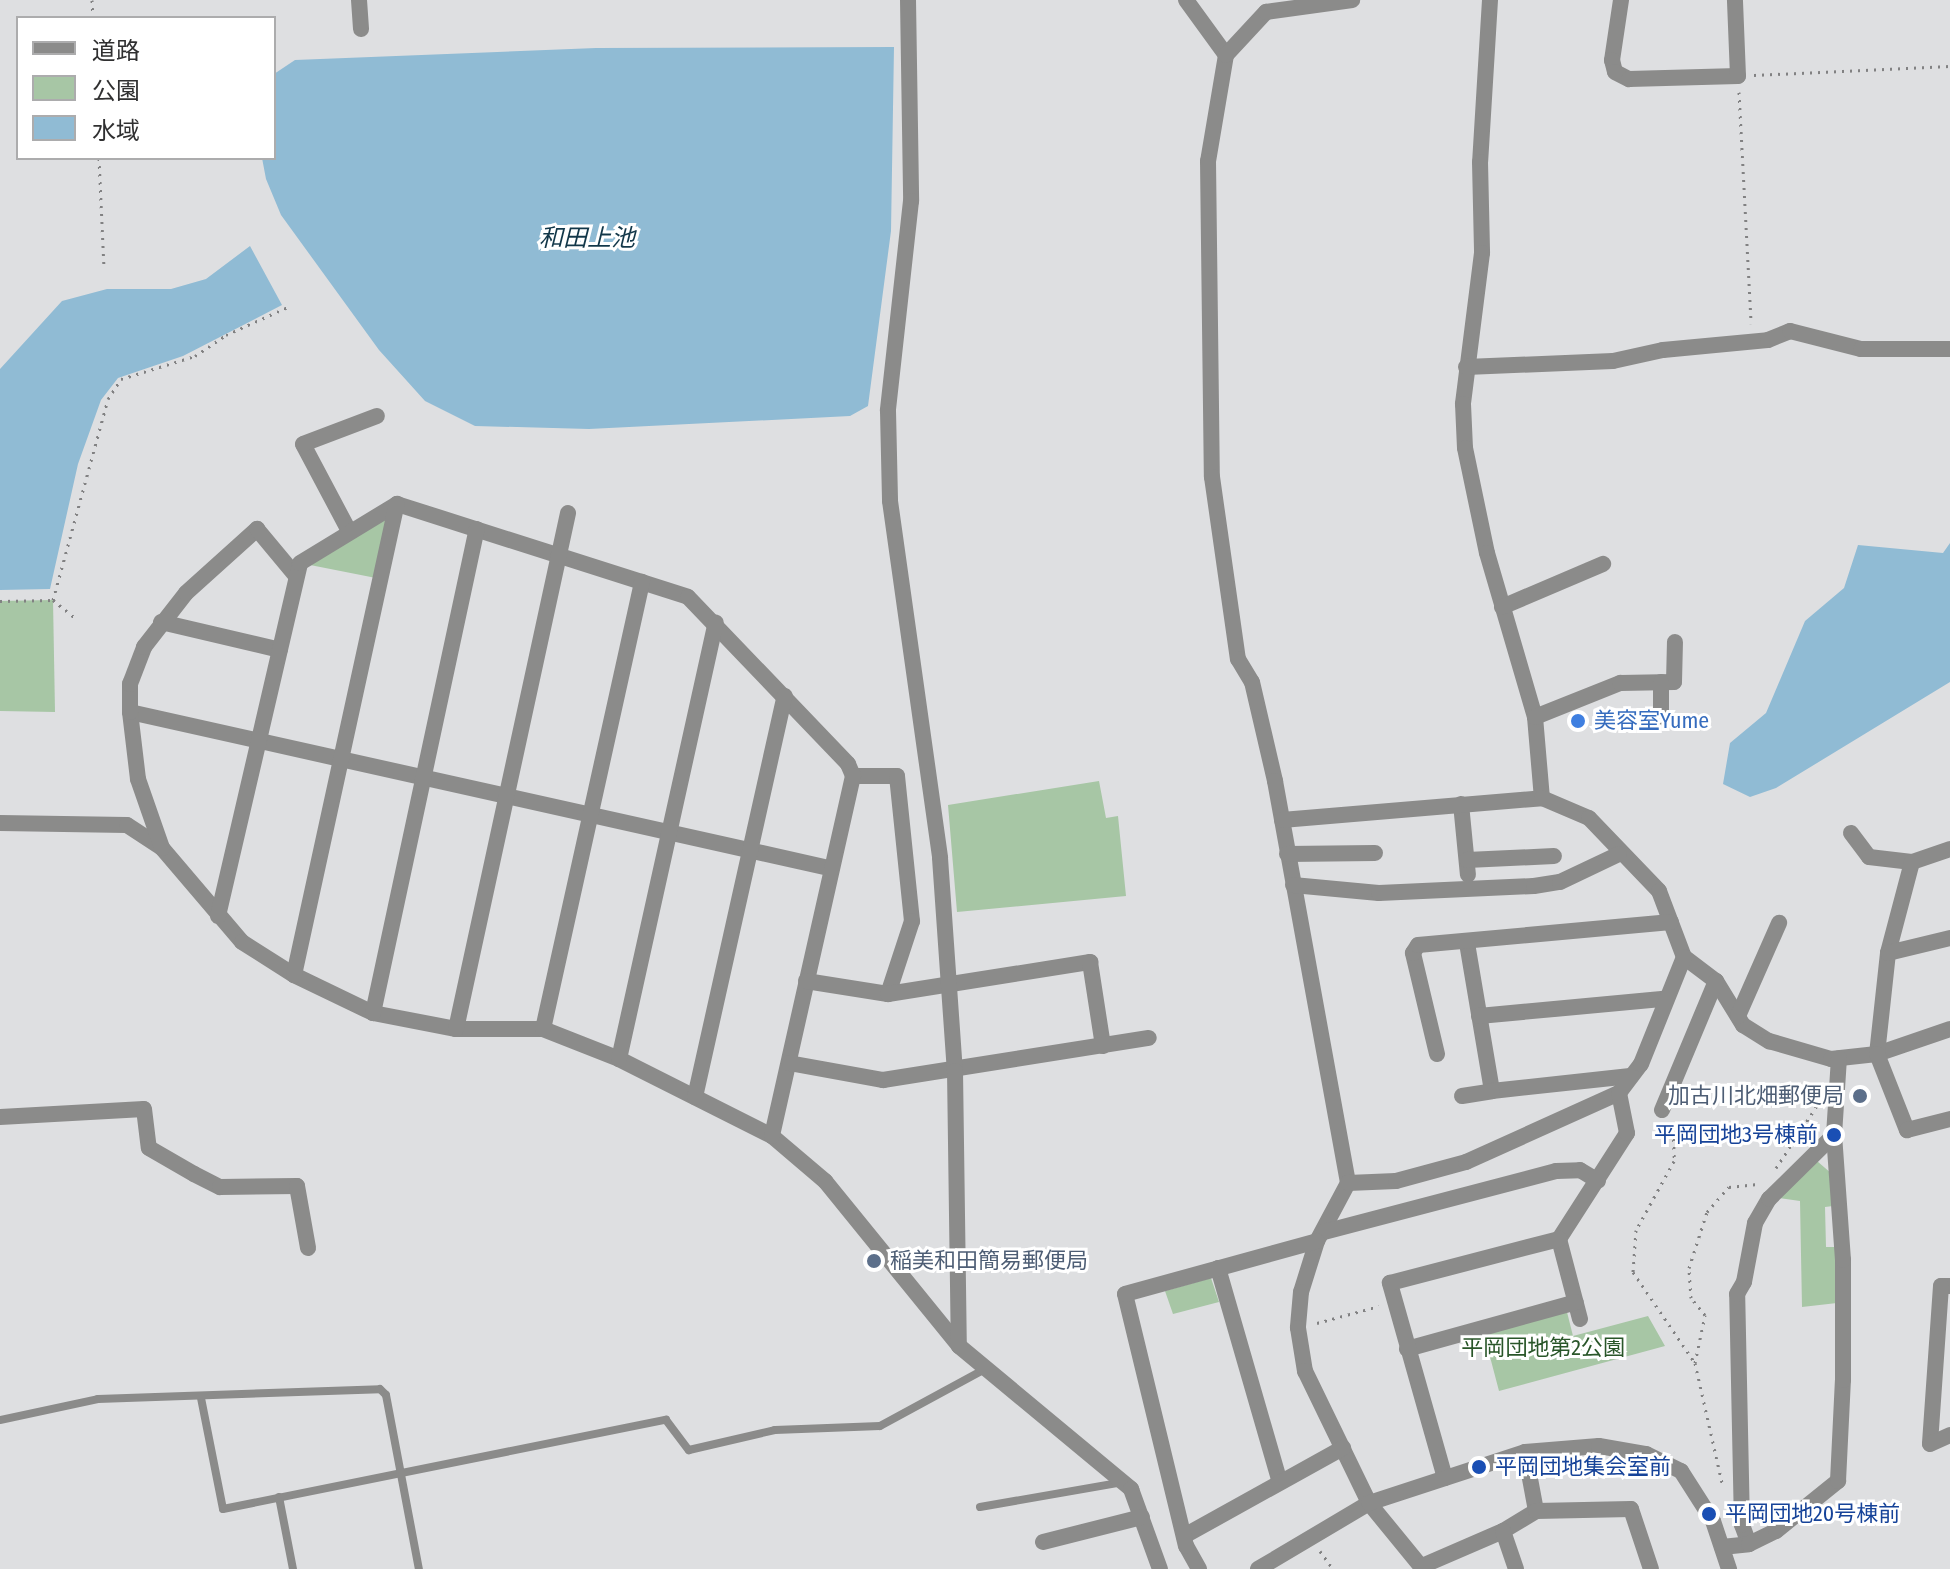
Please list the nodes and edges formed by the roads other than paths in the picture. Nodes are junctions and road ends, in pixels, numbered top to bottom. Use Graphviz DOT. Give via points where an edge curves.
graph roads {
  1 [pos="359,0"];
  2 [pos="908,0"];
  3 [pos="1186,0"];
  4 [pos="1352,0"];
  5 [pos="1490,0"];
  6 [pos="1621,0"];
  7 [pos="1735,0"];
  8 [pos="361,29"];
  9 [pos="1226,55"];
  10 [pos="1950,349"];
  11 [pos="1466,367"];
  12 [pos="377,416"];
  13 [pos="397,504"];
  14 [pos="568,513"];
  15 [pos="477,529"];
  16 [pos="349,531"];
  17 [pos="558,553"];
  18 [pos="1603,564"];
  19 [pos="296,576"];
  20 [pos="642,582"];
  21 [pos="1502,607"];
  22 [pos="161,622"];
  23 [pos="716,623"];
  24 [pos="1675,642"];
  25 [pos="280,650"];
  26 [pos="1661,682"];
  27 [pos="785,696"];
  28 [pos="130,712"];
  29 [pos="1535,717"];
  30 [pos="1661,718"];
  31 [pos="261,743"];
  32 [pos="342,760"];
  33 [pos="853,776"];
  34 [pos="421,777"];
  35 [pos="503,795"];
  36 [pos="1542,798"];
  37 [pos="1461,804"];
  38 [pos="587,814"];
  39 [pos="1282,820"];
  40 [pos="0,823"];
  41 [pos="668,833"];
  42 [pos="1851,833"];
  43 [pos="162,848"];
  44 [pos="1950,849"];
  45 [pos="747,851"];
  46 [pos="1375,853"];
  47 [pos="1287,854"];
  48 [pos="1619,854"];
  49 [pos="1554,856"];
  50 [pos="1912,862"];
  51 [pos="829,868"];
  52 [pos="1293,885"];
  53 [pos="218,916"];
  54 [pos="1671,922"];
  55 [pos="1779,923"];
  56 [pos="1950,938"];
  57 [pos="1467,943"];
  58 [pos="1888,953"];
  59 [pos="1684,957"];
  60 [pos="294,975"];
  61 [pos="806,981"];
  62 [pos="1716,981"];
  63 [pos="950,985"];
  64 [pos="888,994"];
  65 [pos="1664,999"];
  66 [pos="373,1013"];
  67 [pos="1479,1016"];
  68 [pos="1738,1016"];
  69 [pos="456,1029"];
  70 [pos="543,1029"];
  71 [pos="1950,1029"];
  72 [pos="1149,1038"];
  73 [pos="1103,1046"];
  74 [pos="1437,1054"];
  75 [pos="1877,1054"];
  76 [pos="1839,1058"];
  77 [pos="619,1059"];
  78 [pos="789,1063"];
  79 [pos="955,1071"];
  80 [pos="1630,1076"];
  81 [pos="1492,1091"];
  82 [pos="1619,1093"];
  83 [pos="1462,1096"];
  84 [pos="695,1097"];
  85 [pos="1662,1114"];
  86 [pos="0,1117"];
  87 [pos="1950,1119"];
  88 [pos="1834,1135"];
  89 [pos="772,1136"];
  90 [pos="1598,1181"];
  91 [pos="1348,1183"];
  92 [pos="1320,1237"];
  93 [pos="1559,1239"];
  94 [pos="308,1248"];
  95 [pos="1218,1268"];
  96 [pos="1950,1286"];
  97 [pos="959,1346"];
  98 [pos="1407,1349"];
  99 [pos="985,1368"];
  100 [pos="201,1398"];
  101 [pos="0,1420"];
  102 [pos="1950,1435"];
  103 [pos="1343,1448"];
  104 [pos="1525,1452"];
  105 [pos="401,1473"];
  106 [pos="1445,1478"];
  107 [pos="1279,1480"];
  108 [pos="1124,1482"];
  109 [pos="279,1497"];
  110 [pos="1369,1503"];
  111 [pos="980,1507"];
  112 [pos="1536,1511"];
  113 [pos="1142,1517"];
  114 [pos="1062,1519"];
  115 [pos="1503,1531"];
  116 [pos="1067,1536"];
  117 [pos="1184,1536"];
  118 [pos="1043,1542"];
  119 [pos="1749,1544"];
  120 [pos="1722,1547"];
  121 [pos="1422,1568"];
  122 [pos="293,1569"];
  123 [pos="419,1569"];
  124 [pos="1160,1569"];
  125 [pos="1199,1569"];
  126 [pos="1258,1569"];
  127 [pos="1516,1569"];
  128 [pos="1651,1569"];
  129 [pos="1729,1569"];
  1 -- 8 [label="street"];
  2 -- 63 [label="street" via="911,201 888,411 890,501 930,781"];
  3 -- 9 [label="street"];
  4 -- 9 [label="street" via="1266,12"];
  5 -- 11 [label="street" via="1480,162 1482,253"];
  6 -- 7 [label="street" via="1612,60 1620,76 1738,76"];
  9 -- 39 [label="street" via="1208,161 1212,477 1238,659 1252,682"];
  10 -- 11 [label="street" via="1861,349 1790,331 1752,342 1663,350 1613,361"];
  11 -- 21 [label="street" via="1465,448"];
  12 -- 16 [label="street" via="303,444"];
  13 -- 15 [label="street"];
  13 -- 16 [label="street"];
  13 -- 32 [label="street"];
  14 -- 17 [label="street"];
  15 -- 17 [label="street"];
  15 -- 34 [label="street"];
  16 -- 19 [label="street" via="300,563"];
  17 -- 20 [label="street"];
  17 -- 35 [label="street"];
  18 -- 21 [label="street"];
  19 -- 22 [label="street" via="257,529"];
  19 -- 25 [label="street"];
  20 -- 23 [label="street" via="688,597"];
  20 -- 38 [label="street"];
  21 -- 29 [label="street"];
  22 -- 25 [label="street"];
  22 -- 28 [label="street" via="144,647 130,684"];
  23 -- 27 [label="street"];
  23 -- 41 [label="street"];
  24 -- 26 [label="street" via="1674,682"];
  25 -- 31 [label="street"];
  26 -- 29 [label="street" via="1620,683"];
  26 -- 30 [label="street"];
  27 -- 33 [label="street"];
  27 -- 45 [label="street"];
  28 -- 31 [label="street"];
  28 -- 43 [label="street" via="138,779"];
  29 -- 36 [label="street"];
  31 -- 32 [label="street"];
  31 -- 53 [label="street"];
  32 -- 34 [label="street"];
  32 -- 60 [label="street"];
  33 -- 51 [label="street"];
  33 -- 64 [label="street" via="897,776 912,921"];
  34 -- 35 [label="street"];
  34 -- 66 [label="street"];
  35 -- 38 [label="street"];
  35 -- 69 [label="street"];
  36 -- 37 [label="street"];
  36 -- 48 [label="street" via="1589,818"];
  37 -- 39 [label="street"];
  37 -- 49 [label="street" via="1468,868"];
  38 -- 41 [label="street"];
  38 -- 70 [label="street"];
  39 -- 47 [label="street"];
  40 -- 43 [label="street" via="114,823"];
  41 -- 45 [label="street"];
  41 -- 77 [label="street"];
  42 -- 50 [label="street" via="1869,857"];
  43 -- 53 [label="street"];
  44 -- 50 [label="street"];
  45 -- 51 [label="street"];
  45 -- 84 [label="street"];
  46 -- 47 [label="street"];
  47 -- 52 [label="street"];
  48 -- 52 [label="street" via="1560,882 1534,886 1379,893"];
  48 -- 54 [label="street" via="1659,891"];
  50 -- 58 [label="street"];
  51 -- 61 [label="street"];
  52 -- 91 [label="street"];
  53 -- 60 [label="street" via="242,942"];
  54 -- 57 [label="street"];
  54 -- 59 [label="street"];
  55 -- 68 [label="street"];
  56 -- 58 [label="street"];
  57 -- 67 [label="street"];
  57 -- 74 [label="street" via="1418,945 1413,953"];
  58 -- 75 [label="street"];
  59 -- 62 [label="street"];
  59 -- 65 [label="street"];
  60 -- 66 [label="street"];
  61 -- 64 [label="street"];
  61 -- 78 [label="street"];
  62 -- 68 [label="street"];
  62 -- 85 [label="street"];
  63 -- 64 [label="street"];
  63 -- 73 [label="street" via="1090,962"];
  63 -- 79 [label="street"];
  65 -- 67 [label="street"];
  65 -- 80 [label="street" via="1648,1048"];
  66 -- 69 [label="street"];
  67 -- 81 [label="street"];
  68 -- 76 [label="street" via="1743,1025 1780,1045"];
  69 -- 70 [label="street"];
  70 -- 77 [label="street"];
  71 -- 75 [label="street"];
  72 -- 73 [label="street"];
  73 -- 79 [label="street"];
  75 -- 76 [label="street"];
  75 -- 87 [label="street" via="1879,1071 1907,1130"];
  76 -- 88 [label="street"];
  77 -- 84 [label="street"];
  78 -- 79 [label="street" via="883,1080"];
  78 -- 89 [label="street"];
  79 -- 97 [label="street"];
  80 -- 81 [label="street"];
  80 -- 82 [label="street"];
  81 -- 83 [label="street"];
  82 -- 90 [label="street" via="1627,1133"];
  82 -- 91 [label="street" via="1466,1162 1396,1181"];
  84 -- 89 [label="street"];
  86 -- 94 [label="street" via="144,1109 149,1148 194,1174 220,1187 297,1186"];
  88 -- 119 [label="street" via="1769,1199 1755,1223 1737,1294 1742,1525"];
  88 -- 119 [label="street" via="1843,1260 1838,1481 1776,1531"];
  89 -- 97 [label="street" via="825,1181"];
  90 -- 92 [label="street" via="1580,1170 1556,1171"];
  90 -- 93 [label="street"];
  91 -- 92 [label="street"];
  92 -- 95 [label="street"];
  92 -- 103 [label="street" via="1301,1292 1298,1328 1305,1371"];
  93 -- 98 [label="street" via="1390,1283"];
  93 -- 98 [label="street" via="1578,1310"];
  95 -- 107 [label="street"];
  95 -- 117 [label="street" via="1125,1294"];
  96 -- 102 [label="street" via="1941,1286 1930,1444"];
  97 -- 99 [label="street"];
  98 -- 106 [label="street"];
  99 -- 105 [label="lane" via="880,1426 775,1430 689,1450 666,1420"];
  99 -- 108 [label="street"];
  100 -- 101 [label="lane" via="98,1399"];
  100 -- 105 [label="lane" via="380,1389 386,1395"];
  100 -- 109 [label="lane" via="223,1509"];
  103 -- 107 [label="street"];
  103 -- 110 [label="street"];
  104 -- 106 [label="street"];
  104 -- 112 [label="street"];
  104 -- 120 [label="street" via="1599,1446 1646,1454 1681,1471 1713,1521"];
  105 -- 109 [label="lane"];
  105 -- 123 [label="lane"];
  106 -- 110 [label="street"];
  107 -- 117 [label="street"];
  108 -- 111 [label="lane"];
  108 -- 113 [label="street"];
  109 -- 122 [label="lane"];
  110 -- 121 [label="street"];
  110 -- 126 [label="street"];
  112 -- 115 [label="street"];
  112 -- 128 [label="street" via="1631,1509"];
  113 -- 116 [label="street"];
  113 -- 124 [label="street"];
  114 -- 116 [label="street"];
  115 -- 121 [label="street"];
  115 -- 127 [label="street"];
  116 -- 118 [label="street"];
  117 -- 125 [label="street"];
  119 -- 120 [label="street"];
  120 -- 129 [label="street"];
}
